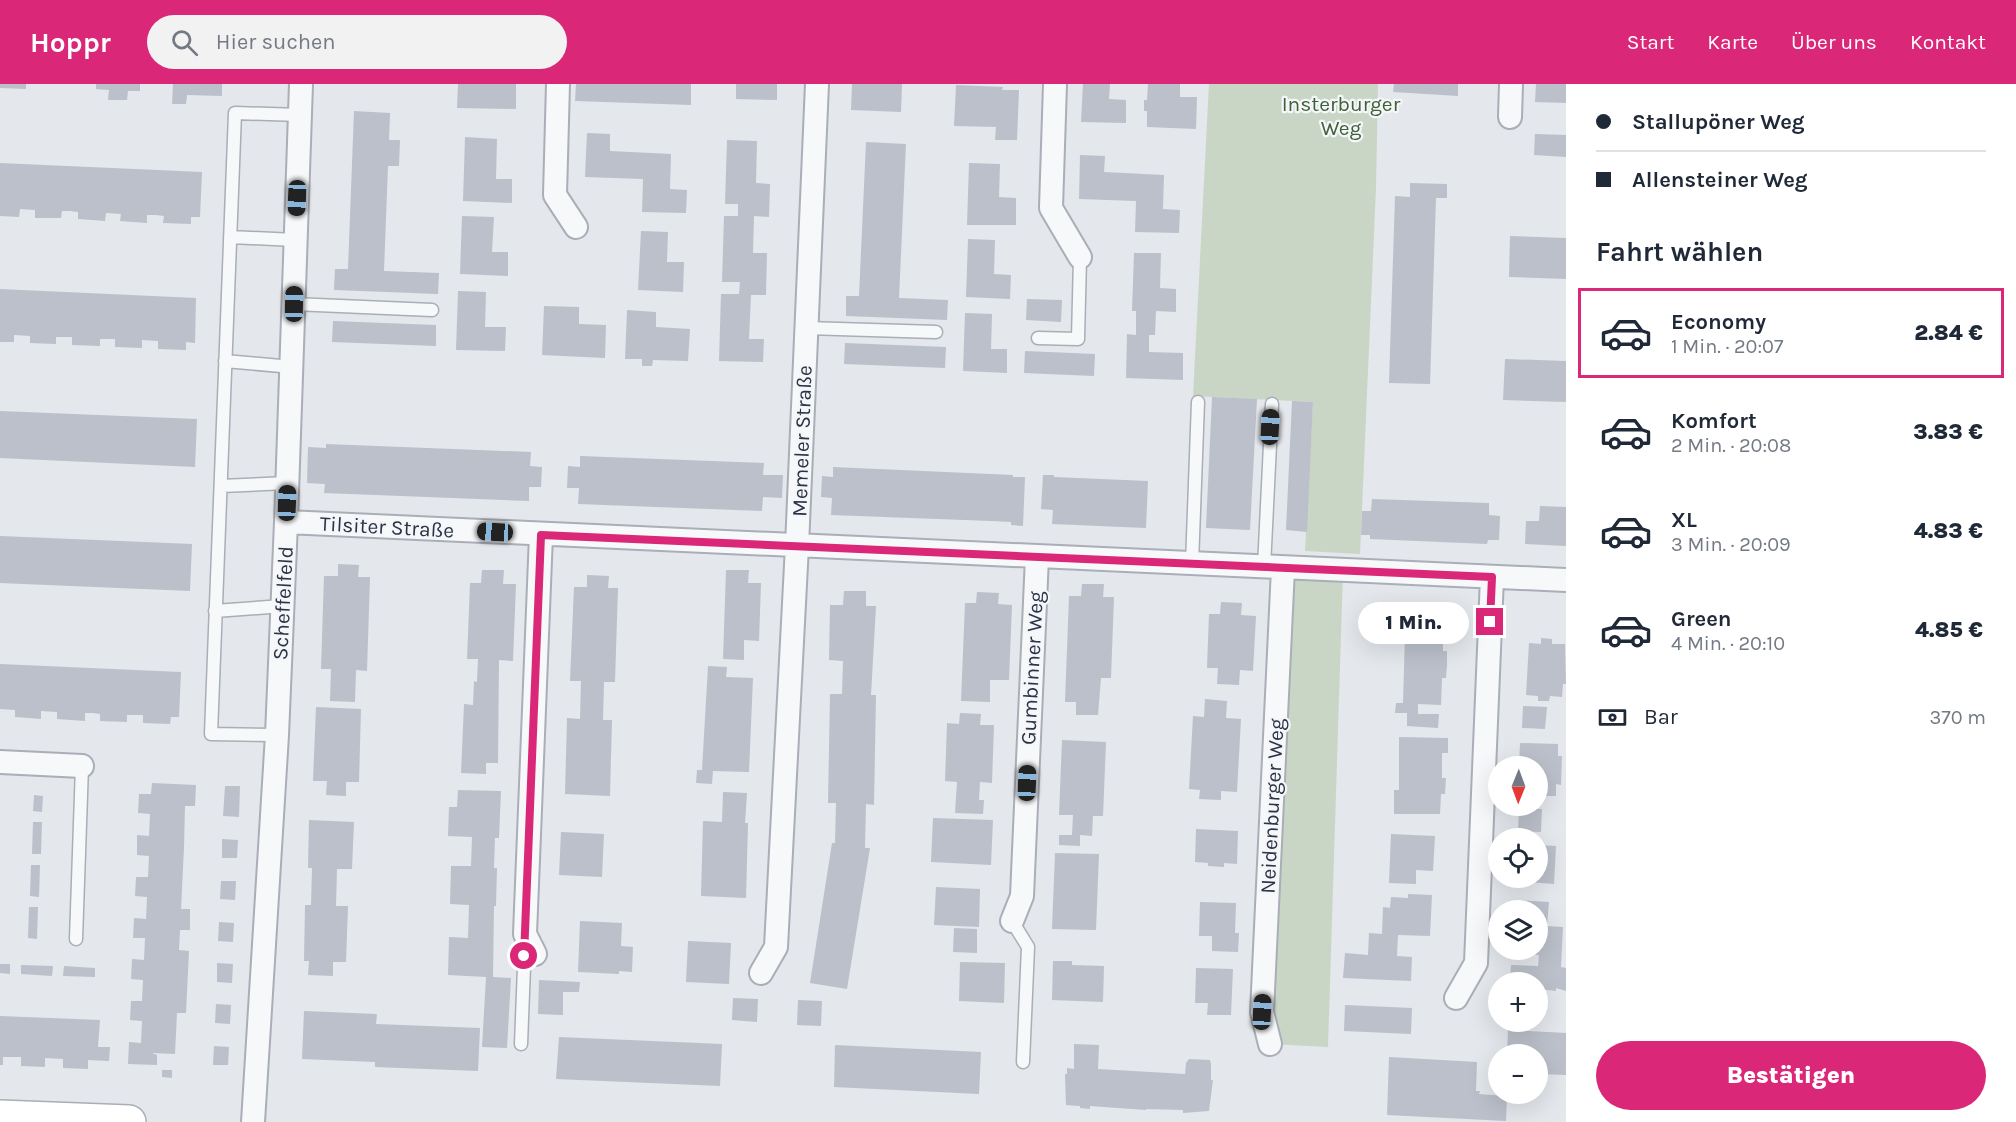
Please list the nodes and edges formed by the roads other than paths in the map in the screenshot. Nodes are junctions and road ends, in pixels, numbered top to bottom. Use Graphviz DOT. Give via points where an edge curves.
graph roads {
  1 [pos="301,84"];
  2 [pos="558,84"];
  3 [pos="817,84"];
  4 [pos="1055,84"];
  5 [pos="1511,84"];
  6 [pos="300,115"];
  7 [pos="1510,117"];
  8 [pos="576,227"];
  9 [pos="230,237"];
  10 [pos="295,240"];
  11 [pos="1080,257"];
  12 [pos="294,304"];
  13 [pos="432,309"];
  14 [pos="806,328"];
  15 [pos="936,332"];
  16 [pos="1038,338"];
  17 [pos="225,361"];
  18 [pos="292,367"];
  19 [pos="1198,402"];
  20 [pos="1272,404"];
  21 [pos="287,483"];
  22 [pos="220,486"];
  23 [pos="286,522"];
  24 [pos="541,535"];
  25 [pos="797,546"];
  26 [pos="1037,557"];
  27 [pos="1192,564"];
  28 [pos="1273,567"];
  29 [pos="1492,577"];
  30 [pos="1566,580"];
  31 [pos="283,606"];
  32 [pos="216,611"];
  33 [pos="277,735"];
  34 [pos="0,762"];
  35 [pos="82,766"];
  36 [pos="1012,921"];
  37 [pos="75,939"];
  38 [pos="530,944"];
  39 [pos="761,973"];
  40 [pos="1456,998"];
  41 [pos="521,1044"];
  42 [pos="1270,1044"];
  43 [pos="1023,1062"];
  44 [pos="0,1117"];
  45 [pos="129,1122"];
  46 [pos="253,1122"];
  1 -- 6 [label="street, Scheffelfeld"];
  2 -- 8 [label="street" via="555,195"];
  3 -- 14 [label="street, Memeler Straße"];
  4 -- 11 [label="street" via="1052,208"];
  5 -- 7 [label="street"];
  6 -- 9 [label="lane" via="235,113"];
  6 -- 10 [label="street, Scheffelfeld"];
  9 -- 10 [label="lane"];
  9 -- 17 [label="lane"];
  10 -- 12 [label="street, Scheffelfeld"];
  11 -- 16 [label="lane" via="1078,339"];
  12 -- 13 [label="lane"];
  12 -- 18 [label="street, Scheffelfeld"];
  14 -- 15 [label="lane"];
  14 -- 25 [label="street, Memeler Straße"];
  17 -- 18 [label="lane"];
  17 -- 22 [label="lane"];
  18 -- 21 [label="street, Scheffelfeld"];
  19 -- 27 [label="lane"];
  20 -- 28 [label="lane"];
  21 -- 22 [label="lane"];
  21 -- 23 [label="street, Scheffelfeld"];
  22 -- 32 [label="lane"];
  23 -- 24 [label="street, Tilsiter Straße"];
  23 -- 31 [label="street, Scheffelfeld"];
  24 -- 25 [label="street, Tilsiter Straße"];
  24 -- 38 [label="street"];
  25 -- 26 [label="street, Tilsiter Straße"];
  25 -- 39 [label="street, Memeler Straße" via="776,947"];
  26 -- 27 [label="street, Tilsiter Straße"];
  26 -- 36 [label="street, Gumbinner Weg" via="1022,896"];
  27 -- 28 [label="street, Tilsiter Straße"];
  28 -- 29 [label="street, Tilsiter Straße"];
  28 -- 42 [label="street, Neidenburger Weg" via="1262,1012"];
  29 -- 30 [label="street, Tilsiter Straße"];
  29 -- 40 [label="street" via="1476,963"];
  31 -- 32 [label="lane"];
  31 -- 33 [label="street, Scheffelfeld"];
  32 -- 33 [label="lane" via="211,734"];
  33 -- 46 [label="street, Scheffelfeld"];
  34 -- 35 [label="street"];
  35 -- 37 [label="lane"];
  36 -- 43 [label="lane" via="1028,947"];
  38 -- 41 [label="lane"];
  44 -- 45 [label="street"];
}
